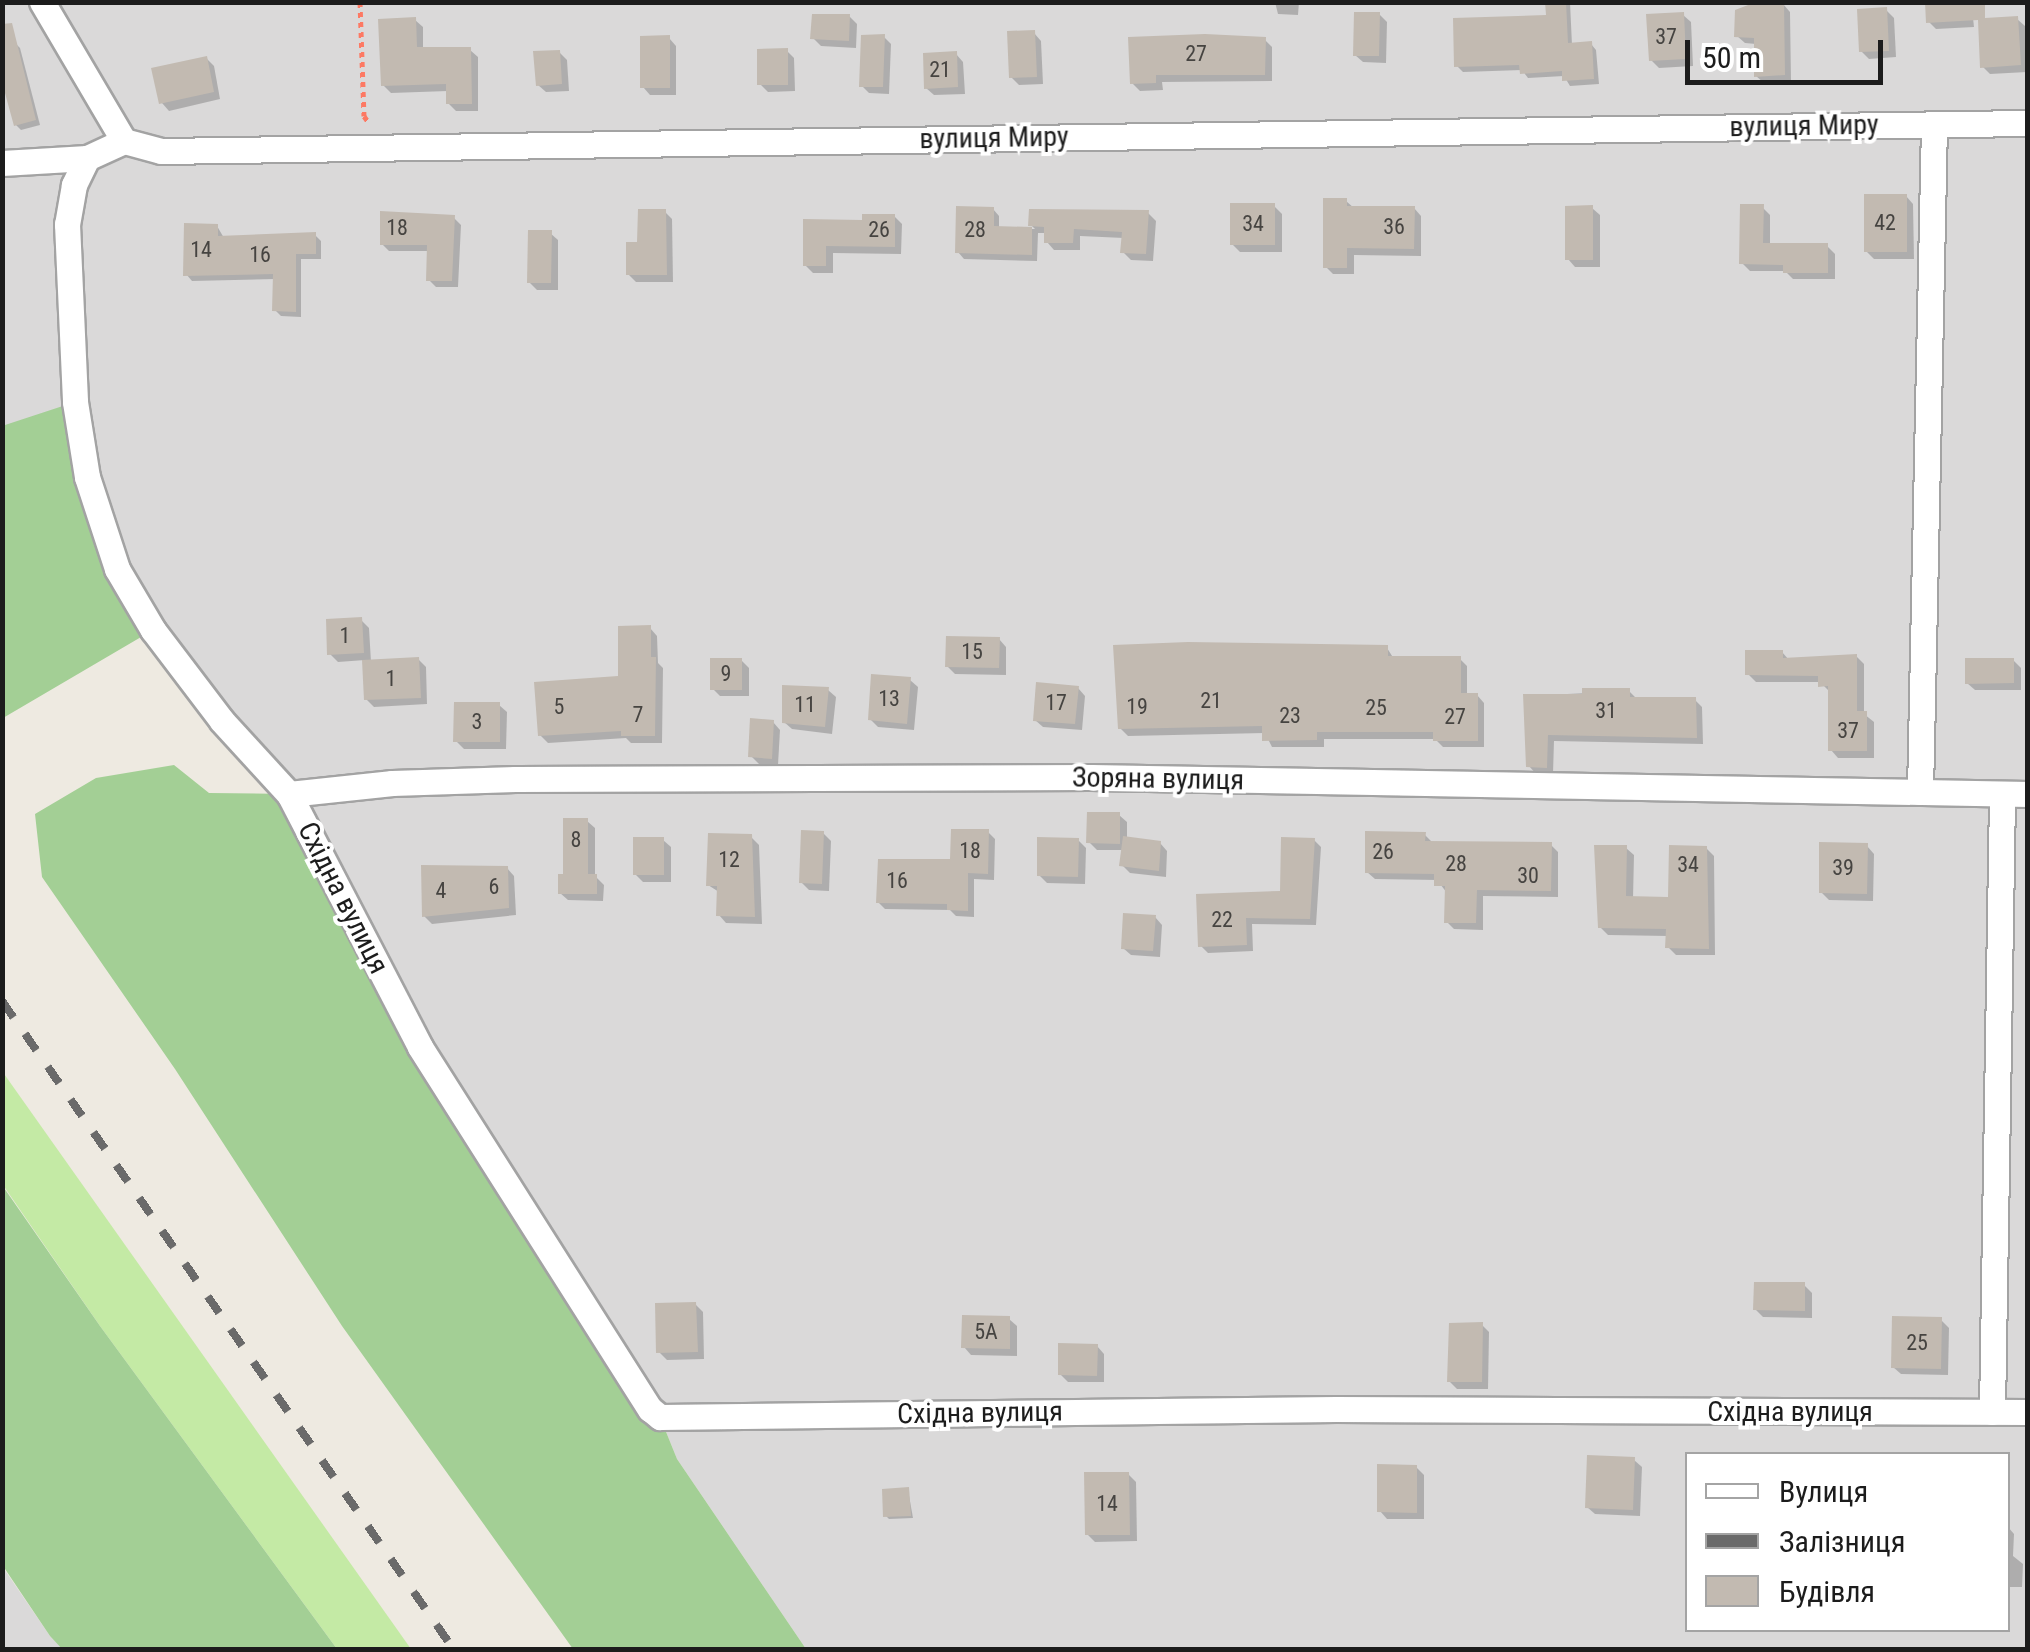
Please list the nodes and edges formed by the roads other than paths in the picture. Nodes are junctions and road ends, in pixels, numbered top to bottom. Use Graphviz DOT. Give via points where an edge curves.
graph roads {
  1 [pos="42,2"];
  2 [pos="2028,122"];
  3 [pos="1934,124"];
  4 [pos="124,140"];
  5 [pos="88,158"];
  6 [pos="2,163"];
  7 [pos="1920,792"];
  8 [pos="289,794"];
  9 [pos="2014,794"];
  10 [pos="1992,1412"];
  11 [pos="2028,1412"];
  1 -- 4 [label="street"];
  2 -- 3 [label="street, вулиця Миру"];
  3 -- 4 [label="street, вулиця Миру" via="161,151"];
  3 -- 7 [label="street"];
  4 -- 5 [label="street"];
  5 -- 6 [label="street"];
  5 -- 8 [label="street" via="74,185 67,224 75,402 87,477 117,570 153,630"];
  7 -- 8 [label="street, Зоряна вулиця" via="1052,777 515,780"];
  7 -- 9 [label="street, Зоряна вулиця"];
  8 -- 10 [label="street, Східна вулиця" via="420,1046 660,1417"];
  9 -- 10 [label="street"];
  10 -- 11 [label="street, Східна вулиця"];
}
